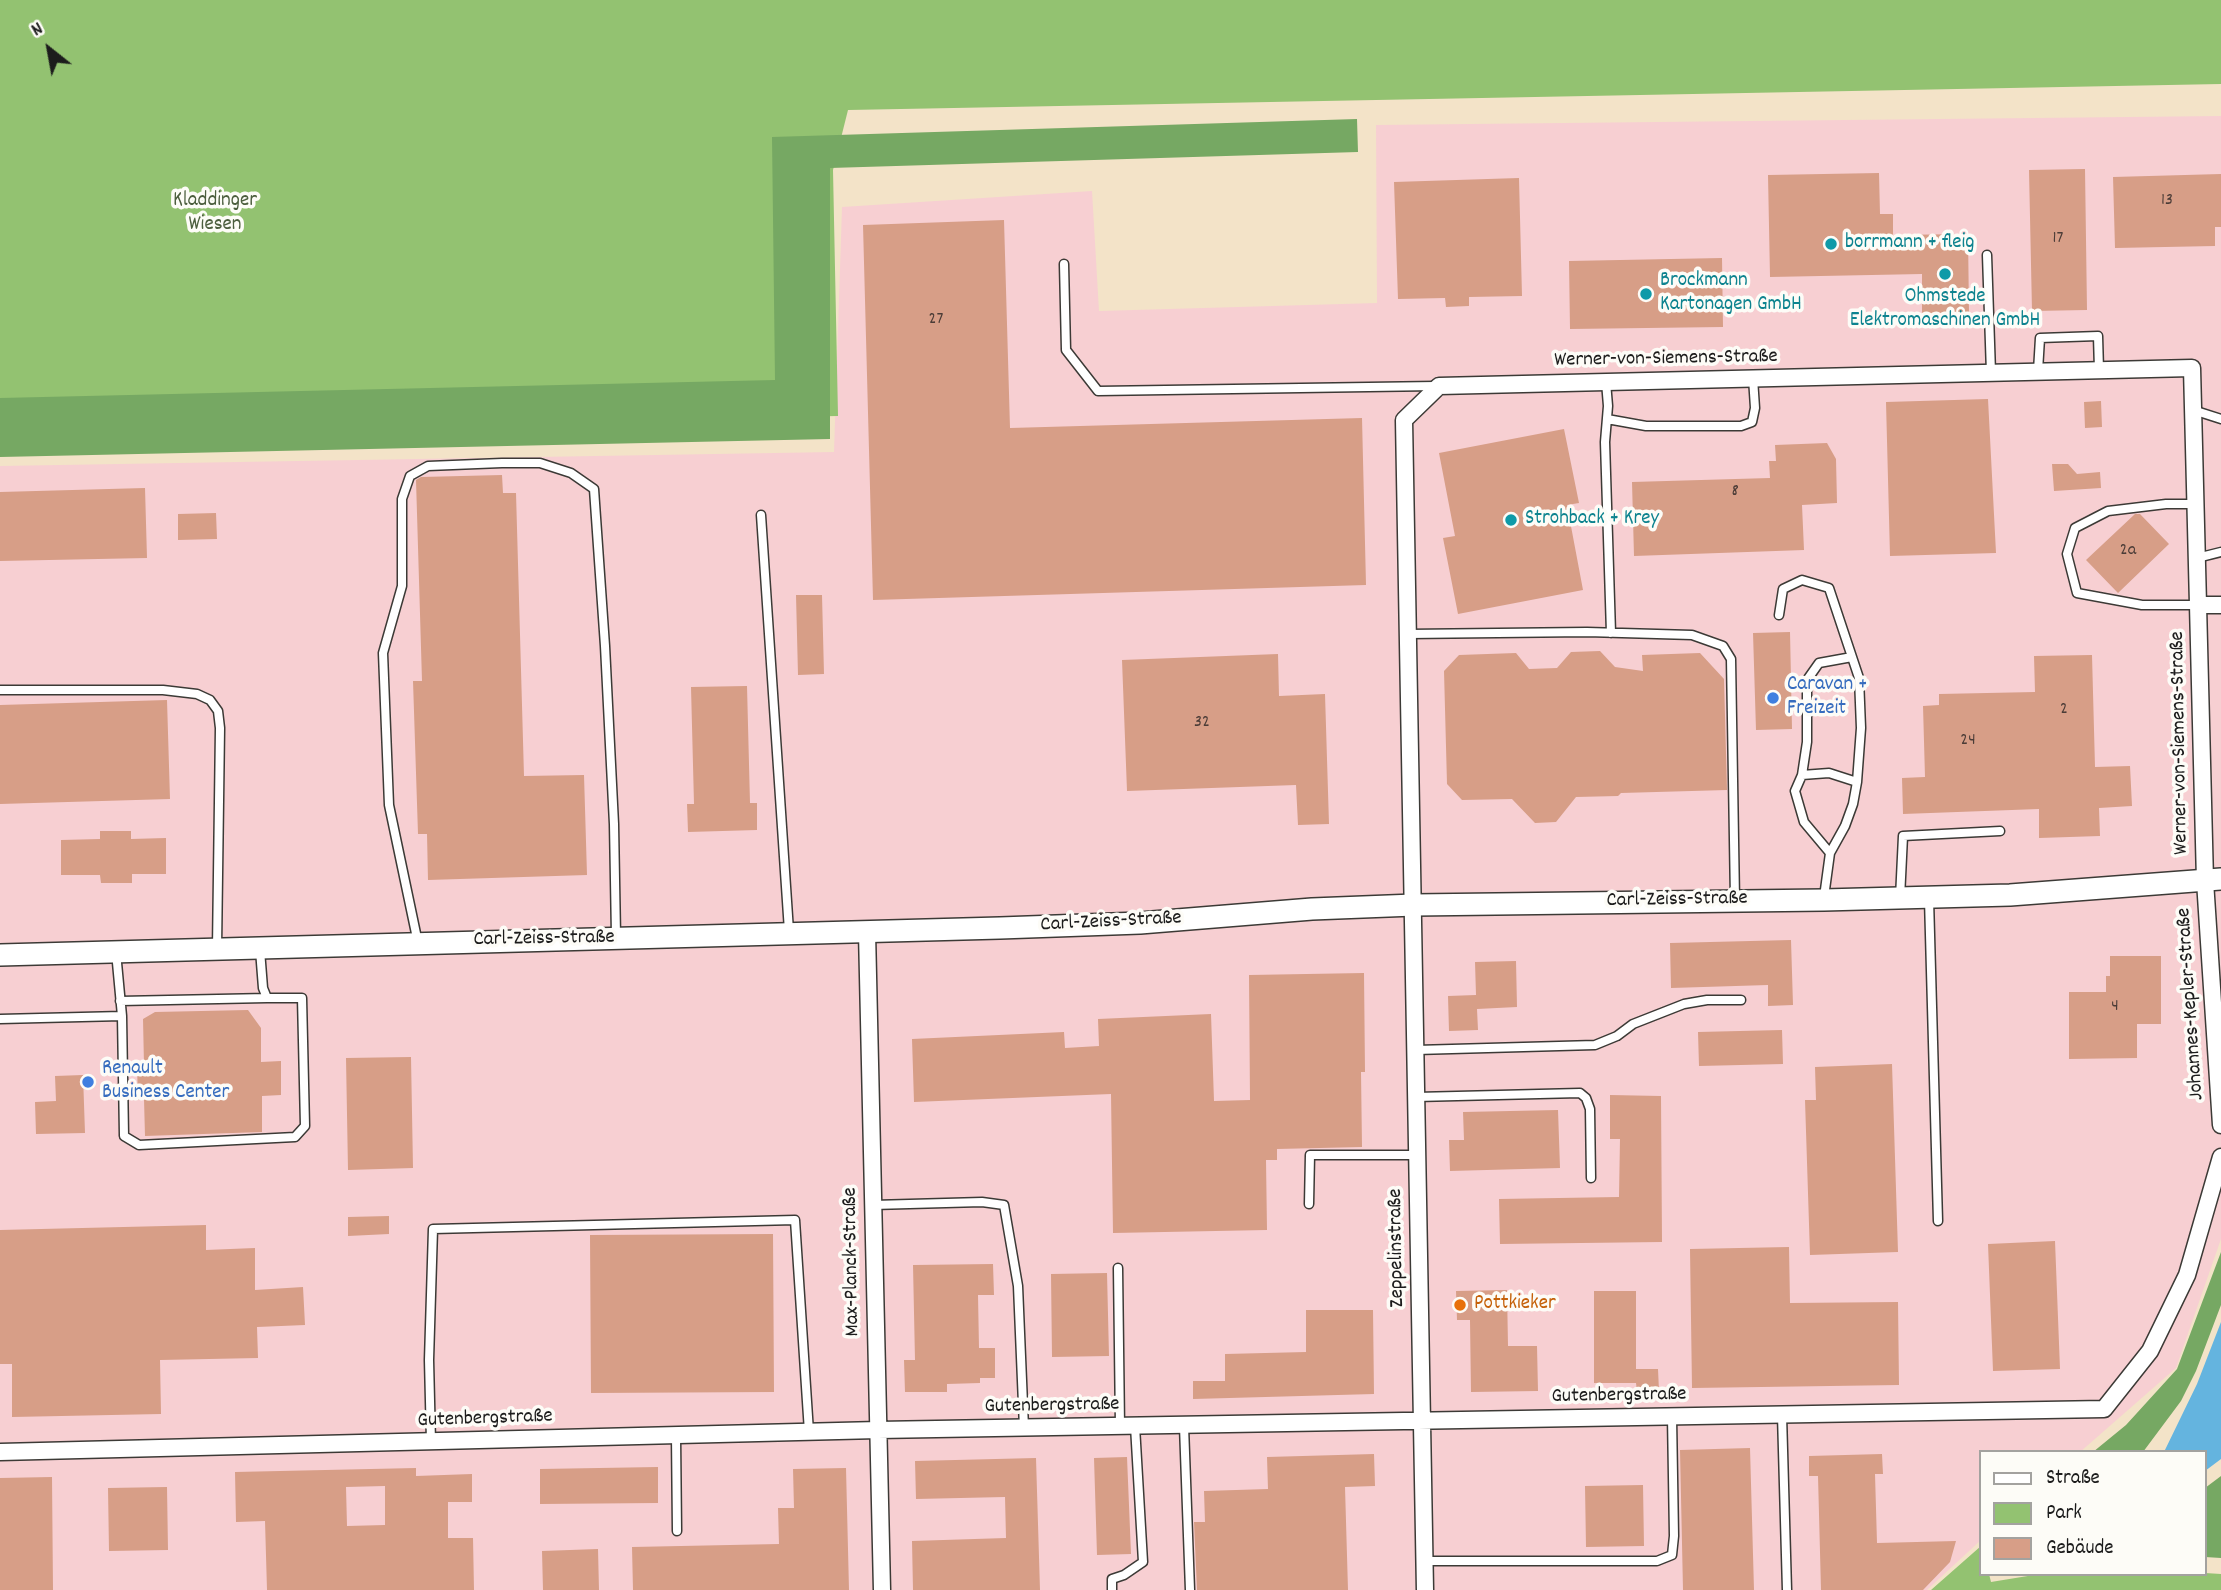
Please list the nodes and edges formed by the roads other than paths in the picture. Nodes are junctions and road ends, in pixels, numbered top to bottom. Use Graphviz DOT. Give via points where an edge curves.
graph roads {
  1 [pos="1987,255"];
  2 [pos="1064,264"];
  3 [pos="2099,370"];
  4 [pos="2038,372"];
  5 [pos="1992,373"];
  6 [pos="1753,379"];
  7 [pos="1606,382"];
  8 [pos="1438,386"];
  9 [pos="2193,410"];
  10 [pos="1607,419"];
  11 [pos="2221,419"];
  12 [pos="2196,504"];
  13 [pos="761,515"];
  14 [pos="2221,552"];
  15 [pos="2197,558"];
  16 [pos="2199,605"];
  17 [pos="2221,605"];
  18 [pos="1779,615"];
  19 [pos="1611,633"];
  20 [pos="1408,634"];
  21 [pos="1852,657"];
  22 [pos="0,690"];
  23 [pos="1802,775"];
  24 [pos="1857,782"];
  25 [pos="2000,831"];
  26 [pos="1830,853"];
  27 [pos="2213,880"];
  28 [pos="1929,897"];
  29 [pos="1900,898"];
  30 [pos="1735,900"];
  31 [pos="1824,900"];
  32 [pos="1414,905"];
  33 [pos="867,932"];
  34 [pos="789,934"];
  35 [pos="616,939"];
  36 [pos="418,943"];
  37 [pos="260,947"];
  38 [pos="217,948"];
  39 [pos="116,951"];
  40 [pos="0,955"];
  41 [pos="267,998"];
  42 [pos="1741,1000"];
  43 [pos="120,1001"];
  44 [pos="122,1016"];
  45 [pos="0,1019"];
  46 [pos="1416,1050"];
  47 [pos="1416,1097"];
  48 [pos="2221,1125"];
  49 [pos="1417,1156"];
  50 [pos="2221,1157"];
  51 [pos="1591,1178"];
  52 [pos="1309,1204"];
  53 [pos="873,1205"];
  54 [pos="1938,1221"];
  55 [pos="1118,1268"];
  56 [pos="1782,1415"];
  57 [pos="1672,1417"];
  58 [pos="1422,1422"];
  59 [pos="1184,1426"];
  60 [pos="1127,1427"];
  61 [pos="1024,1428"];
  62 [pos="877,1430"];
  63 [pos="809,1432"];
  64 [pos="676,1436"];
  65 [pos="431,1442"];
  66 [pos="0,1452"];
  67 [pos="677,1531"];
  68 [pos="1425,1561"];
  69 [pos="881,1590"];
  70 [pos="1112,1590"];
  71 [pos="1190,1590"];
  72 [pos="1425,1590"];
  73 [pos="1787,1590"];
  1 -- 5 [label="lane"];
  2 -- 8 [label="lane" via="1066,350 1098,391"];
  3 -- 4 [label="street, Werner-von-Siemens-Straße"];
  3 -- 4 [label="lane" via="2098,336 2040,338"];
  3 -- 9 [label="street, Werner-von-Siemens-Straße" via="2192,368"];
  4 -- 5 [label="street, Werner-von-Siemens-Straße"];
  5 -- 6 [label="street, Werner-von-Siemens-Straße"];
  6 -- 7 [label="street, Werner-von-Siemens-Straße"];
  6 -- 10 [label="lane" via="1754,415 1752,422 1741,426 1646,426"];
  7 -- 8 [label="street, Werner-von-Siemens-Straße"];
  7 -- 10 [label="lane"];
  8 -- 20 [label="street" via="1404,420"];
  9 -- 11 [label="lane"];
  9 -- 12 [label="street, Werner-von-Siemens-Straße"];
  10 -- 19 [label="lane"];
  12 -- 15 [label="street, Werner-von-Siemens-Straße"];
  12 -- 16 [label="lane" via="2108,512 2075,528 2067,554 2077,593 2142,605"];
  13 -- 34 [label="lane"];
  14 -- 15 [label="lane"];
  15 -- 16 [label="street, Werner-von-Siemens-Straße"];
  16 -- 17 [label="street, Werner-von-Siemens-Straße"];
  16 -- 27 [label="street, Werner-von-Siemens-Straße"];
  18 -- 21 [label="lane" via="1783,589 1802,580 1829,588"];
  19 -- 20 [label="lane"];
  19 -- 30 [label="lane" via="1692,635 1723,646 1731,659"];
  20 -- 32 [label="street"];
  21 -- 23 [label="lane" via="1819,663 1807,680"];
  21 -- 24 [label="lane" via="1859,678 1861,727"];
  22 -- 38 [label="lane" via="163,691 210,700 218,711 219,727"];
  23 -- 24 [label="lane" via="1829,773"];
  23 -- 26 [label="lane" via="1795,791 1804,822"];
  24 -- 26 [label="lane" via="1845,826"];
  25 -- 29 [label="lane" via="1903,835"];
  26 -- 31 [label="lane"];
  27 -- 28 [label="main road, Carl-Zeiss-Straße"];
  27 -- 48 [label="street, Johannes-Kepler-Straße"];
  28 -- 29 [label="main road, Carl-Zeiss-Straße"];
  28 -- 54 [label="lane"];
  29 -- 31 [label="main road, Carl-Zeiss-Straße"];
  30 -- 31 [label="main road, Carl-Zeiss-Straße"];
  30 -- 32 [label="main road, Carl-Zeiss-Straße"];
  32 -- 33 [label="main road, Carl-Zeiss-Straße" via="1140,923"];
  32 -- 46 [label="street, Zeppelinstraße"];
  33 -- 34 [label="main road, Carl-Zeiss-Straße"];
  33 -- 53 [label="street, Max-Planck-Straße"];
  34 -- 35 [label="main road, Carl-Zeiss-Straße"];
  35 -- 36 [label="main road, Carl-Zeiss-Straße"];
  35 -- 36 [label="lane" via="606,646 594,489 571,473 540,463 502,463 428,466 410,477 402,499 402,586 383,653 389,805"];
  36 -- 37 [label="main road, Carl-Zeiss-Straße"];
  37 -- 38 [label="main road, Carl-Zeiss-Straße"];
  37 -- 41 [label="lane"];
  38 -- 39 [label="main road, Carl-Zeiss-Straße"];
  39 -- 40 [label="main road, Carl-Zeiss-Straße"];
  39 -- 43 [label="lane"];
  41 -- 43 [label="lane"];
  41 -- 44 [label="lane" via="302,998 305,1126 295,1136 139,1145 124,1136"];
  42 -- 46 [label="lane" via="1684,1004 1595,1045"];
  43 -- 44 [label="lane"];
  44 -- 45 [label="lane"];
  46 -- 47 [label="street, Zeppelinstraße"];
  47 -- 49 [label="street, Zeppelinstraße"];
  47 -- 51 [label="lane" via="1580,1093 1590,1109"];
  49 -- 52 [label="lane" via="1310,1155"];
  49 -- 58 [label="street, Zeppelinstraße"];
  50 -- 56 [label="street, Gutenbergstraße" via="2187,1275 2150,1351 2104,1409"];
  53 -- 61 [label="lane" via="1004,1205 1018,1286"];
  53 -- 62 [label="street, Max-Planck-Straße"];
  55 -- 60 [label="lane"];
  56 -- 57 [label="street, Gutenbergstraße"];
  56 -- 73 [label="lane"];
  57 -- 58 [label="street, Gutenbergstraße"];
  57 -- 68 [label="lane" via="1672,1555 1657,1560"];
  58 -- 59 [label="street, Gutenbergstraße"];
  58 -- 68 [label="street, Zeppelinstraße"];
  59 -- 60 [label="street, Gutenbergstraße"];
  59 -- 71 [label="lane"];
  60 -- 61 [label="street, Gutenbergstraße"];
  60 -- 70 [label="lane" via="1143,1562 1112,1579"];
  61 -- 62 [label="street, Gutenbergstraße"];
  62 -- 63 [label="street, Gutenbergstraße"];
  62 -- 69 [label="street, Max-Planck-Straße"];
  63 -- 64 [label="street, Gutenbergstraße"];
  63 -- 65 [label="lane" via="795,1220 433,1229"];
  64 -- 65 [label="street, Gutenbergstraße"];
  64 -- 67 [label="lane"];
  65 -- 66 [label="street, Gutenbergstraße"];
  68 -- 72 [label="street, Zeppelinstraße"];
}
